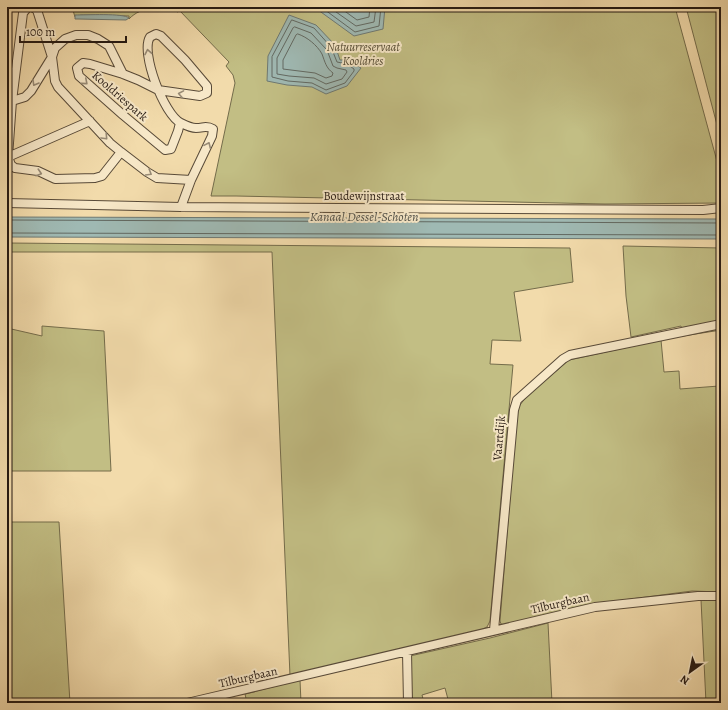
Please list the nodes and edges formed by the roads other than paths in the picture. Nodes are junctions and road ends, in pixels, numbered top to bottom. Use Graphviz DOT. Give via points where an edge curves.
graph roads {
  1 [pos="28,7"];
  2 [pos="32,7"];
  3 [pos="52,56"];
  4 [pos="123,74"];
  5 [pos="158,90"];
  6 [pos="12,101"];
  7 [pos="90,121"];
  8 [pos="180,123"];
  9 [pos="121,152"];
  10 [pos="8,157"];
  11 [pos="191,180"];
  12 [pos="7,203"];
  13 [pos="181,207"];
  14 [pos="721,208"];
  15 [pos="721,324"];
  16 [pos="721,596"];
  17 [pos="494,630"];
  18 [pos="407,652"];
  19 [pos="187,703"];
  20 [pos="408,703"];
  1 -- 6 [label="street" via="23,13"];
  2 -- 3 [label="street" via="37,10"];
  3 -- 4 [label="street, Kooldriespark" via="55,48 65,39 76,35 88,35 109,46"];
  3 -- 6 [label="street, Kooldriespark, one-way" via="31,91 25,97"];
  3 -- 7 [label="street" via="58,88"];
  4 -- 5 [label="street, Kooldriespark"];
  4 -- 8 [label="street, Kooldriespark, one-way" via="83,63 77,68 79,76 165,150 171,149"];
  5 -- 5 [label="street, Kooldriespark, one-way" via="147,45 150,37 156,34 185,60 207,86 207,93 200,96"];
  5 -- 8 [label="street, Kooldriespark" via="168,110"];
  6 -- 10 [label="street"];
  7 -- 9 [label="street, one-way"];
  7 -- 10 [label="street"];
  11 -- 8 [label="street, one-way" via="213,129 208,126 194,128"];
  10 -- 9 [label="street, one-way" via="15,168 38,171 55,179 95,178 102,176"];
  9 -- 11 [label="street, one-way" via="157,178"];
  11 -- 13 [label="street"];
  12 -- 13 [label="street, Boudewijnstraat"];
  13 -- 14 [label="street, Boudewijnstraat" via="703,210"];
  15 -- 17 [label="street, Vaartdijk" via="570,356 563,359 517,400"];
  16 -- 17 [label="street, Tilburgbaan" via="698,596 595,607"];
  17 -- 18 [label="street, Tilburgbaan"];
  18 -- 19 [label="street, Tilburgbaan"];
  18 -- 20 [label="street"];
}
